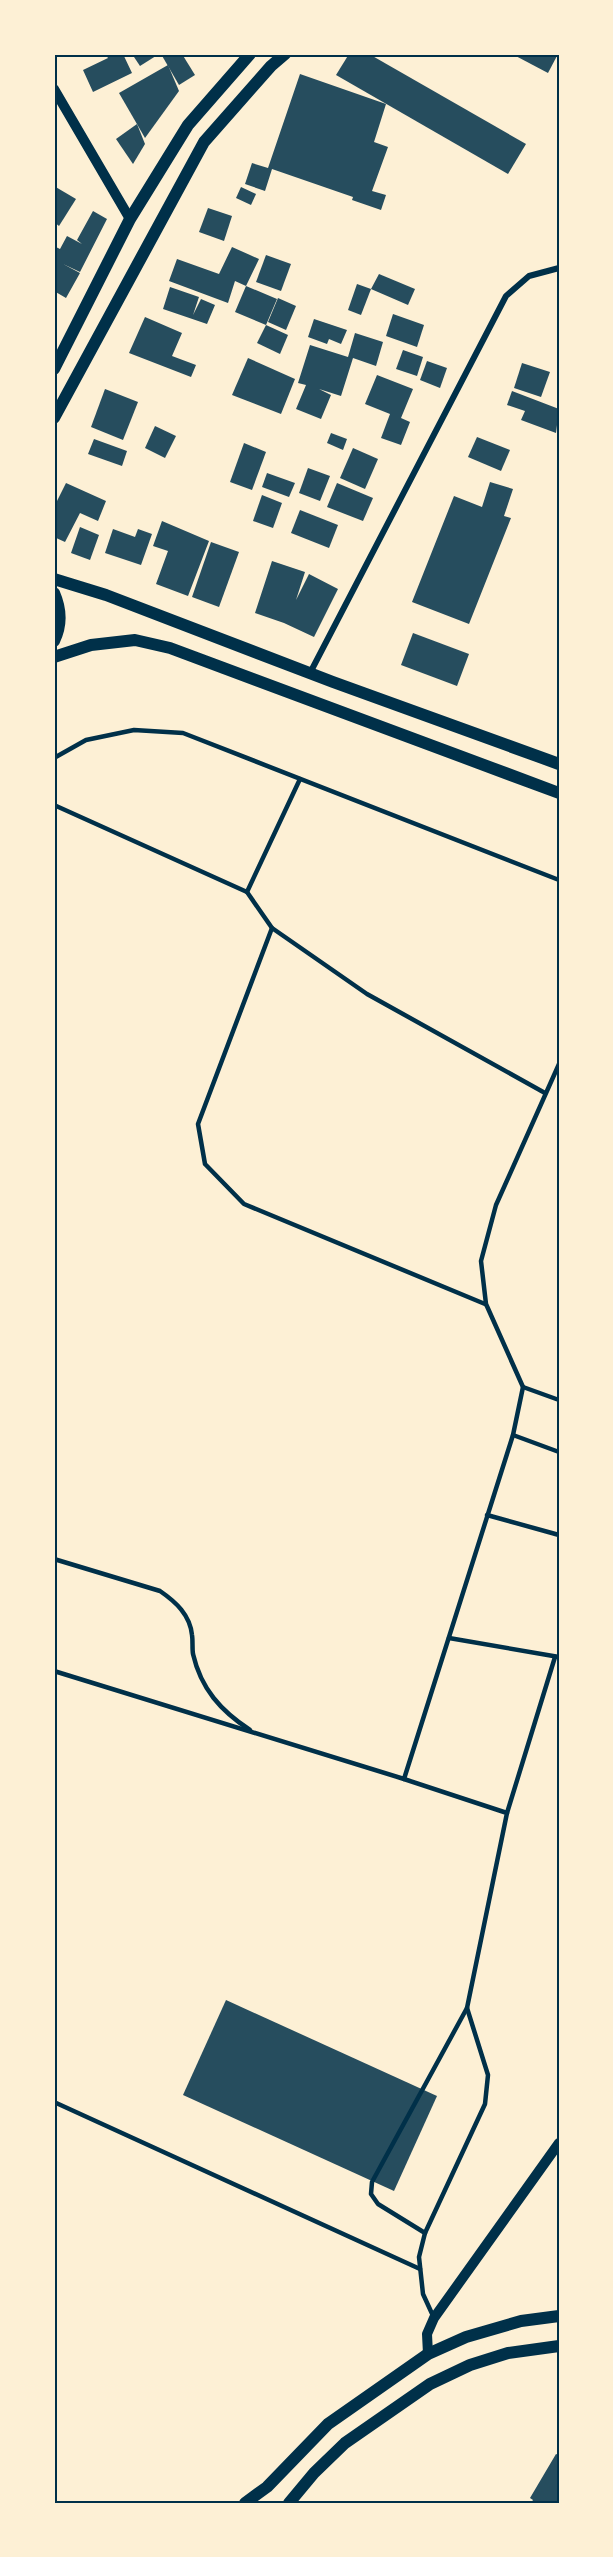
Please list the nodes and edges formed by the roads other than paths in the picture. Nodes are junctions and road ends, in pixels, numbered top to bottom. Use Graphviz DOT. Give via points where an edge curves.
graph roads {
  1 [pos="250,54"];
  2 [pos="285,54"];
  3 [pos="54,89"];
  4 [pos="130,219"];
  5 [pos="559,268"];
  6 [pos="54,369"];
  7 [pos="54,418"];
  8 [pos="54,579"];
  9 [pos="54,593"];
  10 [pos="54,641"];
  11 [pos="54,657"];
  12 [pos="310,673"];
  13 [pos="54,758"];
  14 [pos="559,764"];
  15 [pos="300,779"];
  16 [pos="559,793"];
  17 [pos="54,805"];
  18 [pos="559,880"];
  19 [pos="248,892"];
  20 [pos="272,928"];
  21 [pos="559,1065"];
  22 [pos="545,1093"];
  23 [pos="486,1304"];
  24 [pos="523,1387"];
  25 [pos="559,1400"];
  26 [pos="513,1435"];
  27 [pos="559,1452"];
  28 [pos="487,1515"];
  29 [pos="559,1535"];
  30 [pos="54,1559"];
  31 [pos="448,1638"];
  32 [pos="557,1657"];
  33 [pos="54,1671"];
  34 [pos="256,1734"];
  35 [pos="404,1779"];
  36 [pos="507,1813"];
  37 [pos="467,2008"];
  38 [pos="54,2102"];
  39 [pos="559,2143"];
  40 [pos="425,2233"];
  41 [pos="420,2269"];
  42 [pos="559,2316"];
  43 [pos="434,2318"];
  44 [pos="559,2346"];
  45 [pos="428,2354"];
  46 [pos="246,2503"];
  47 [pos="289,2503"];
  1 -- 4 [label="main road" via="188,126"];
  2 -- 7 [label="main road" via="204,142"];
  3 -- 4 [label="street"];
  4 -- 6 [label="main road"];
  5 -- 12 [label="street" via="529,276 507,296"];
  8 -- 12 [label="main road"];
  9 -- 10 [label="main road" via="60,621"];
  11 -- 16 [label="main road" via="91,645 135,640 170,648"];
  12 -- 14 [label="main road"];
  13 -- 15 [label="lane" via="86,740 134,730 183,734"];
  15 -- 18 [label="lane"];
  15 -- 19 [label="lane"];
  17 -- 19 [label="lane"];
  19 -- 20 [label="lane"];
  20 -- 22 [label="lane" via="367,994"];
  20 -- 23 [label="lane" via="198,1124 205,1164 244,1204"];
  21 -- 22 [label="lane"];
  22 -- 23 [label="lane" via="496,1205 481,1261"];
  23 -- 24 [label="lane"];
  24 -- 25 [label="lane"];
  24 -- 26 [label="lane"];
  26 -- 27 [label="lane"];
  26 -- 28 [label="lane"];
  28 -- 29 [label="lane"];
  28 -- 31 [label="lane"];
  30 -- 34 [label="lane" via="160,1591 175,1601 186,1616 205,1686 226,1714"];
  31 -- 32 [label="lane"];
  31 -- 35 [label="lane"];
  32 -- 36 [label="lane"];
  33 -- 34 [label="lane"];
  34 -- 35 [label="lane"];
  35 -- 36 [label="lane"];
  36 -- 37 [label="lane"];
  37 -- 40 [label="lane" via="488,2075 488,2090"];
  37 -- 40 [label="lane" via="372,2182 371,2194 378,2204"];
  38 -- 41 [label="lane"];
  39 -- 43 [label="street"];
  40 -- 41 [label="lane"];
  41 -- 43 [label="lane" via="423,2294"];
  42 -- 45 [label="main road" via="521,2321 466,2337"];
  43 -- 45 [label="street" via="427,2334"];
  44 -- 47 [label="main road" via="508,2353 430,2384 345,2443"];
  45 -- 46 [label="main road" via="328,2424 267,2487"];
}
